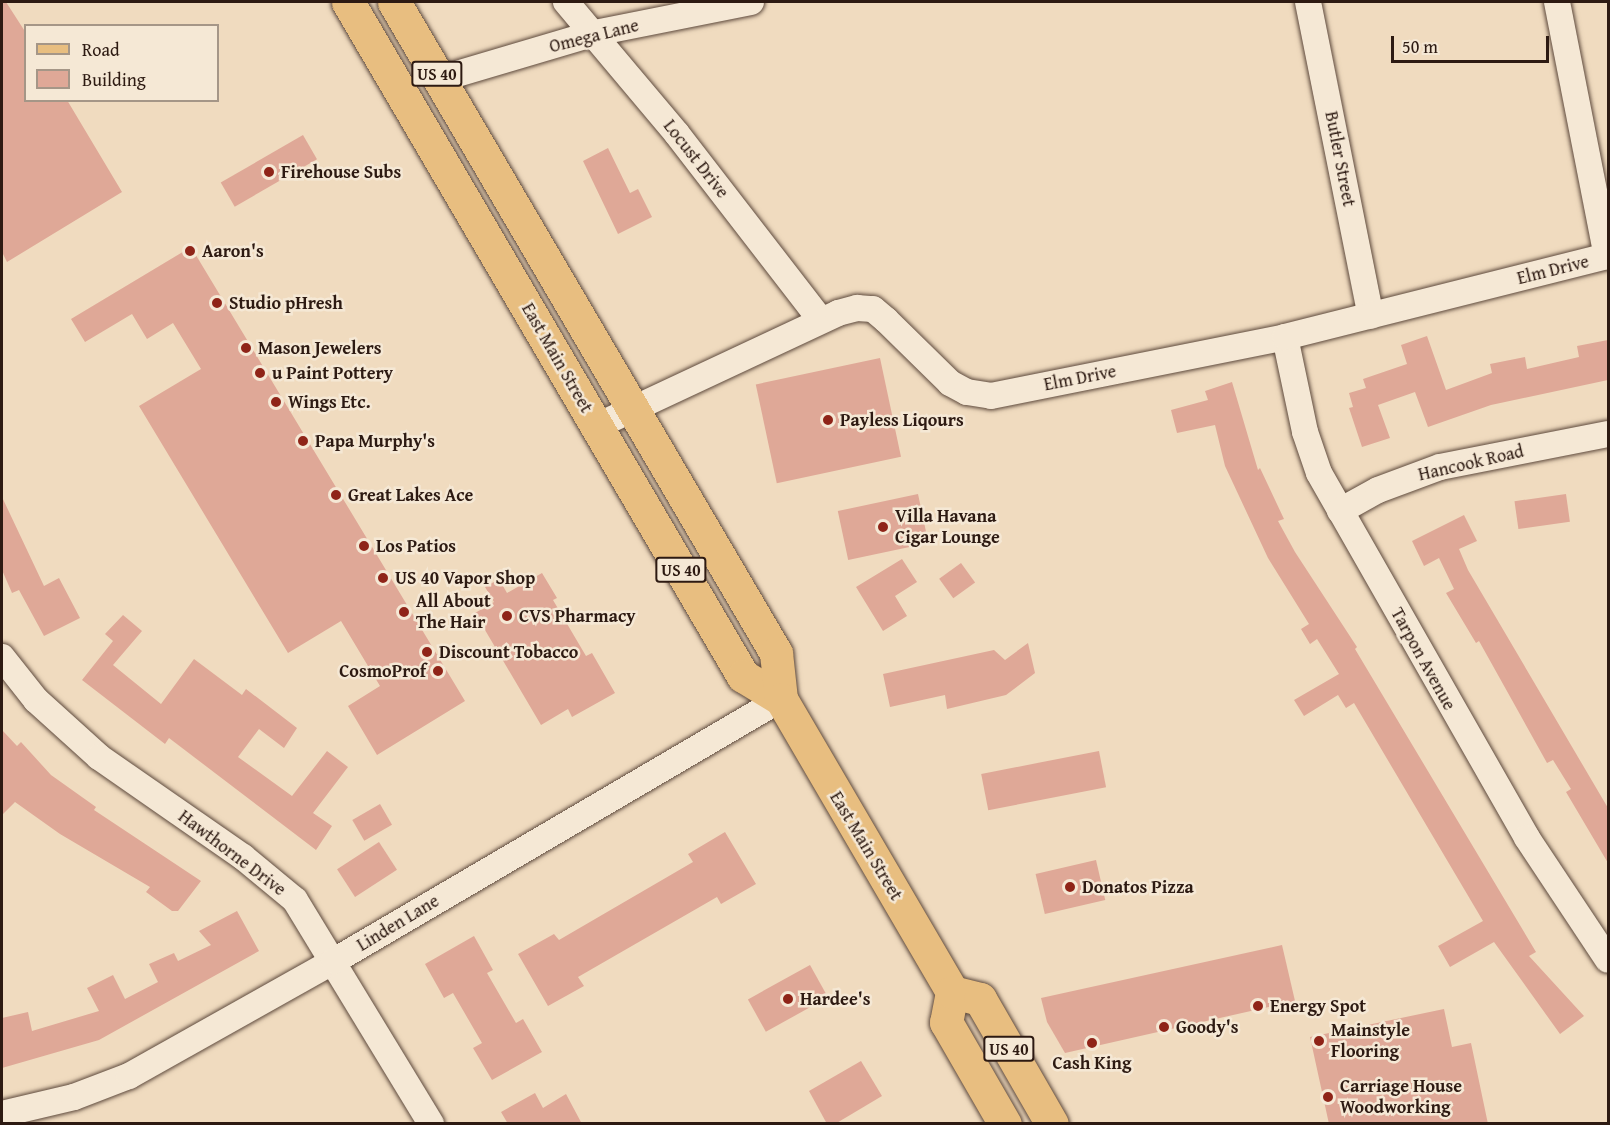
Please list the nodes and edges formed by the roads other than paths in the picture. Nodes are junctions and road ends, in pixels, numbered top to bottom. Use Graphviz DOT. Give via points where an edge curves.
graph roads {
  1 [pos="348,2"];
  2 [pos="394,2"];
  3 [pos="566,2"];
  4 [pos="751,2"];
  5 [pos="1308,2"];
  6 [pos="1557,2"];
  7 [pos="595,33"];
  8 [pos="440,79"];
  9 [pos="1608,256"];
  10 [pos="1371,316"];
  11 [pos="821,320"];
  12 [pos="1285,337"];
  13 [pos="634,408"];
  14 [pos="597,426"];
  15 [pos="1608,434"];
  16 [pos="1340,511"];
  17 [pos="2,657"];
  18 [pos="781,699"];
  19 [pos="1608,960"];
  20 [pos="334,961"];
  21 [pos="952,992"];
  22 [pos="2,1114"];
  23 [pos="431,1124"];
  24 [pos="1005,1124"];
  25 [pos="1052,1124"];
  1 -- 14 [label="main road, East Main Street / US 40"];
  2 -- 8 [label="main road, East Main Street / US 40"];
  3 -- 7 [label="street, Locust Drive"];
  4 -- 7 [label="street, Omega Lane"];
  5 -- 10 [label="street, Butler Street"];
  6 -- 9 [label="street"];
  7 -- 8 [label="street, Omega Lane"];
  7 -- 11 [label="street, Locust Drive"];
  8 -- 13 [label="main road, East Main Street / US 40"];
  9 -- 10 [label="street, Elm Drive"];
  10 -- 12 [label="street, Elm Drive"];
  11 -- 12 [label="street, Elm Drive" via="857,308 873,309 950,383 967,392 991,396"];
  11 -- 13 [label="street, Elm Drive"];
  12 -- 16 [label="street, Tarpon Avenue" via="1312,455"];
  13 -- 14 [label="street, Elm Drive"];
  13 -- 18 [label="main road, East Main Street / US 40" via="776,653"];
  14 -- 18 [label="main road, East Main Street / US 40" via="742,676"];
  15 -- 16 [label="street, Hancook Road" via="1440,467 1378,490"];
  16 -- 19 [label="street, Tarpon Avenue" via="1527,838"];
  17 -- 20 [label="street, Hawthorne Drive" via="36,700 99,757 243,857 295,900"];
  18 -- 20 [label="street, Linden Lane"];
  18 -- 21 [label="main road, East Main Street / US 40"];
  20 -- 22 [label="street, Linden Lane" via="129,1076 74,1097"];
  20 -- 23 [label="street, Hawthorne Drive"];
  21 -- 24 [label="main road, US 40" via="946,1022"];
  21 -- 25 [label="main road, US 40" via="980,999"];
}
